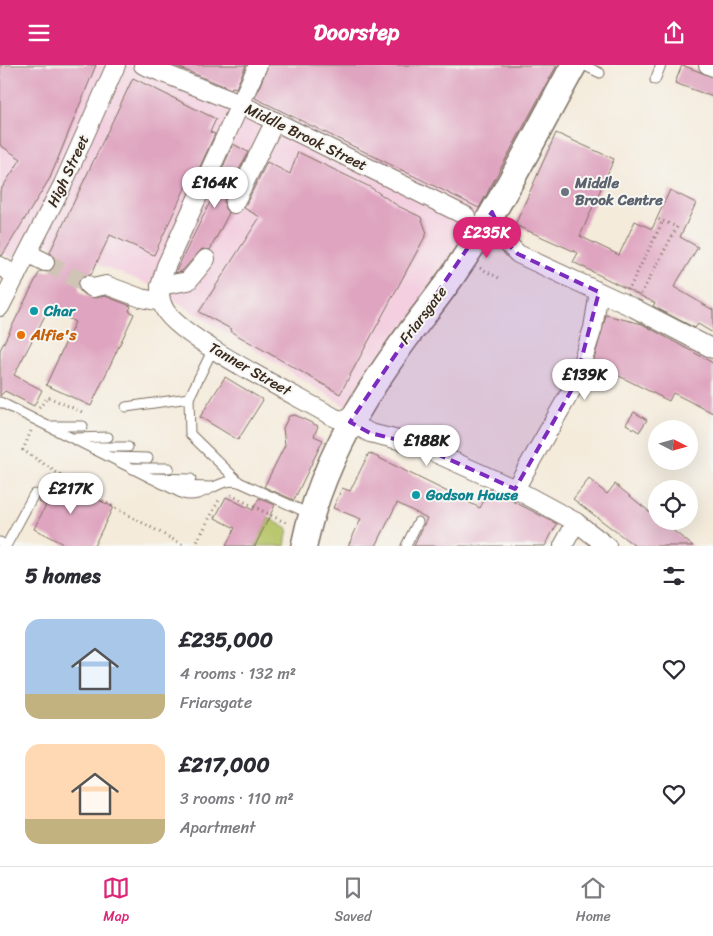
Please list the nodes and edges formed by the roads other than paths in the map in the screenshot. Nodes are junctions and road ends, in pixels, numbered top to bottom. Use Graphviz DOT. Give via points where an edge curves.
graph roads {
  1 [pos="116,65"];
  2 [pos="143,65"];
  3 [pos="258,65"];
  4 [pos="574,65"];
  5 [pos="583,65"];
  6 [pos="662,65"];
  7 [pos="708,65"];
  8 [pos="713,67"];
  9 [pos="600,73"];
  10 [pos="656,80"];
  11 [pos="240,104"];
  12 [pos="274,121"];
  13 [pos="234,203"];
  14 [pos="478,219"];
  15 [pos="29,253"];
  16 [pos="206,259"];
  17 [pos="45,262"];
  18 [pos="0,266"];
  19 [pos="16,277"];
  20 [pos="88,285"];
  21 [pos="599,292"];
  22 [pos="160,294"];
  23 [pos="0,307"];
  24 [pos="213,349"];
  25 [pos="713,349"];
  26 [pos="190,398"];
  27 [pos="0,402"];
  28 [pos="126,407"];
  29 [pos="350,422"];
  30 [pos="47,426"];
  31 [pos="83,426"];
  32 [pos="108,437"];
  33 [pos="71,438"];
  34 [pos="89,447"];
  35 [pos="128,447"];
  36 [pos="109,457"];
  37 [pos="148,458"];
  38 [pos="129,468"];
  39 [pos="169,468"];
  40 [pos="149,478"];
  41 [pos="191,479"];
  42 [pos="239,482"];
  43 [pos="515,489"];
  44 [pos="34,494"];
  45 [pos="418,522"];
  46 [pos="576,522"];
  47 [pos="307,531"];
  48 [pos="0,542"];
  49 [pos="406,546"];
  50 [pos="563,546"];
  51 [pos="606,546"];
  1 -- 15 [label="street, High Street"];
  2 -- 11 [label="street, Middle Brook Street"];
  3 -- 11 [label="street"];
  4 -- 14 [label="main road, Friarsgate"];
  5 -- 9 [label="lane"];
  6 -- 10 [label="lane"];
  7 -- 8 [label="street"];
  11 -- 12 [label="street, Middle Brook Street"];
  11 -- 22 [label="street" via="197,199"];
  12 -- 13 [label="street"];
  12 -- 14 [label="street, Middle Brook Street"];
  14 -- 21 [label="street" via="502,235 518,254"];
  14 -- 29 [label="main road, Friarsgate" via="457,269"];
  15 -- 17 [label="street"];
  15 -- 19 [label="street, High Street"];
  16 -- 22 [label="street" via="188,281"];
  18 -- 19 [label="street"];
  19 -- 23 [label="street, High Street"];
  20 -- 22 [label="street" via="93,288 106,285 140,299"];
  21 -- 25 [label="street"];
  21 -- 43 [label="street" via="576,384"];
  22 -- 24 [label="street, Tanner Street" via="172,319"];
  24 -- 26 [label="lane"];
  24 -- 29 [label="street, Tanner Street" via="335,417"];
  26 -- 28 [label="lane"];
  26 -- 42 [label="lane" via="190,434"];
  27 -- 30 [label="lane"];
  29 -- 43 [label="street, Tanner Street" via="370,433 415,444"];
  29 -- 47 [label="main road, Friarsgate" via="331,463"];
  30 -- 31 [label="lane"];
  30 -- 33 [label="lane"];
  32 -- 33 [label="lane"];
  33 -- 34 [label="lane"];
  34 -- 35 [label="lane"];
  34 -- 36 [label="lane"];
  36 -- 37 [label="lane"];
  36 -- 38 [label="lane"];
  38 -- 39 [label="lane"];
  38 -- 40 [label="lane"];
  40 -- 41 [label="lane"];
  40 -- 42 [label="lane" via="192,496 226,481"];
  42 -- 47 [label="lane"];
  43 -- 46 [label="street, Tanner Street"];
  44 -- 48 [label="lane" via="6,546"];
  45 -- 49 [label="lane"];
  46 -- 50 [label="street"];
  46 -- 51 [label="street, Tanner Street"];
}
